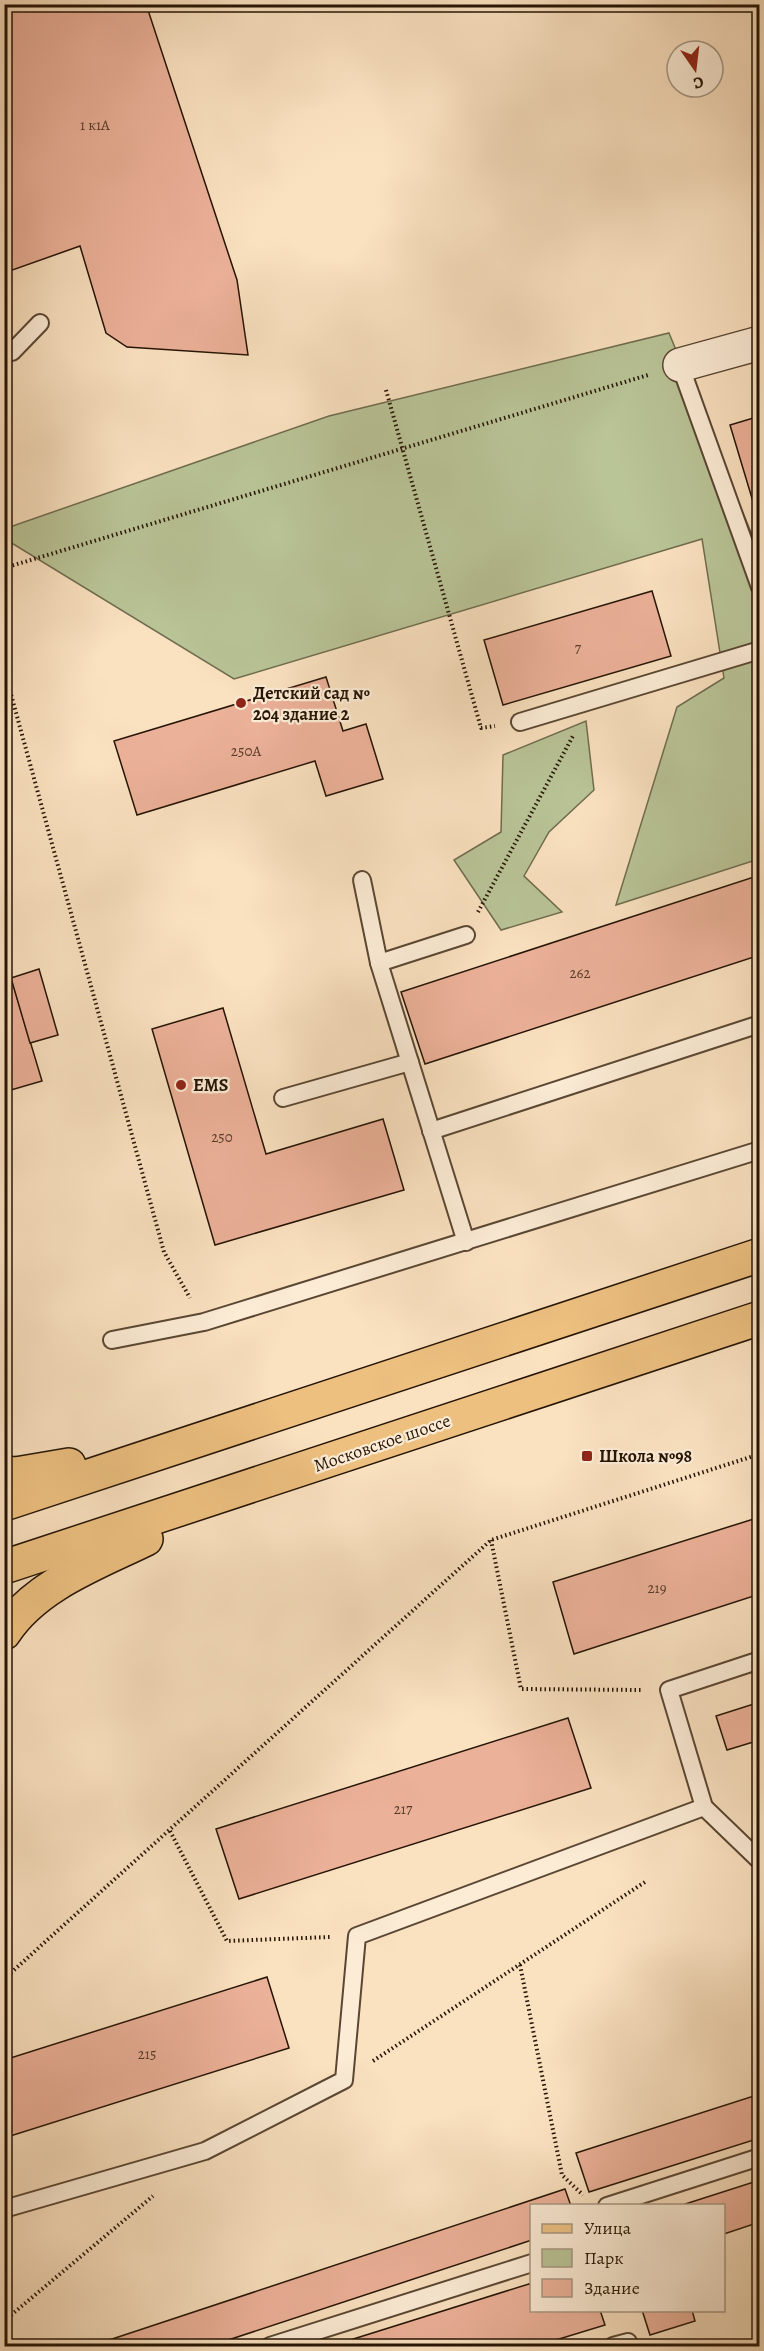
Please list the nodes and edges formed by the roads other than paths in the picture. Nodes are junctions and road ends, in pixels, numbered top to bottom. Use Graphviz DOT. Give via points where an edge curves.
graph roads {
  1 [pos="40,323"];
  2 [pos="759,343"];
  3 [pos="4,351"];
  4 [pos="680,365"];
  5 [pos="759,587"];
  6 [pos="759,650"];
  7 [pos="520,722"];
  8 [pos="362,880"];
  9 [pos="466,935"];
  10 [pos="379,963"];
  11 [pos="759,1024"];
  12 [pos="410,1062"];
  13 [pos="283,1098"];
  14 [pos="431,1131"];
  15 [pos="759,1150"];
  16 [pos="466,1242"];
  17 [pos="759,1255"];
  18 [pos="759,1318"];
  19 [pos="112,1340"];
  20 [pos="243,1425"];
  21 [pos="4,1473"];
  22 [pos="264,1483"];
  23 [pos="4,1504"];
  24 [pos="4,1567"];
  25 [pos="4,1633"];
  26 [pos="759,1660"];
  27 [pos="704,1807"];
  28 [pos="759,1861"];
  29 [pos="759,2157"];
  30 [pos="610,2204"];
  31 [pos="4,2209"];
  32 [pos="530,2262"];
  33 [pos="270,2346"];
  1 -- 3 [label="lane" via="12,352"];
  2 -- 4 [label="street"];
  4 -- 5 [label="lane"];
  6 -- 7 [label="lane"];
  8 -- 10 [label="lane"];
  9 -- 10 [label="lane"];
  10 -- 12 [label="lane"];
  11 -- 14 [label="lane"];
  12 -- 13 [label="lane"];
  12 -- 14 [label="lane"];
  14 -- 16 [label="lane"];
  15 -- 16 [label="lane"];
  16 -- 19 [label="lane" via="204,1322"];
  17 -- 20 [label="main road"];
  18 -- 22 [label="main road, Московское шоссе"];
  20 -- 21 [label="main road" via="72,1464"];
  20 -- 23 [label="main road"];
  22 -- 24 [label="main road, Московское шоссе"];
  22 -- 25 [label="main road" via="89,1566 31,1601"];
  26 -- 27 [label="lane" via="669,1690"];
  27 -- 28 [label="lane"];
  27 -- 31 [label="lane" via="357,1936 344,2080 205,2151"];
  29 -- 30 [label="lane"];
  32 -- 33 [label="lane"];
}
